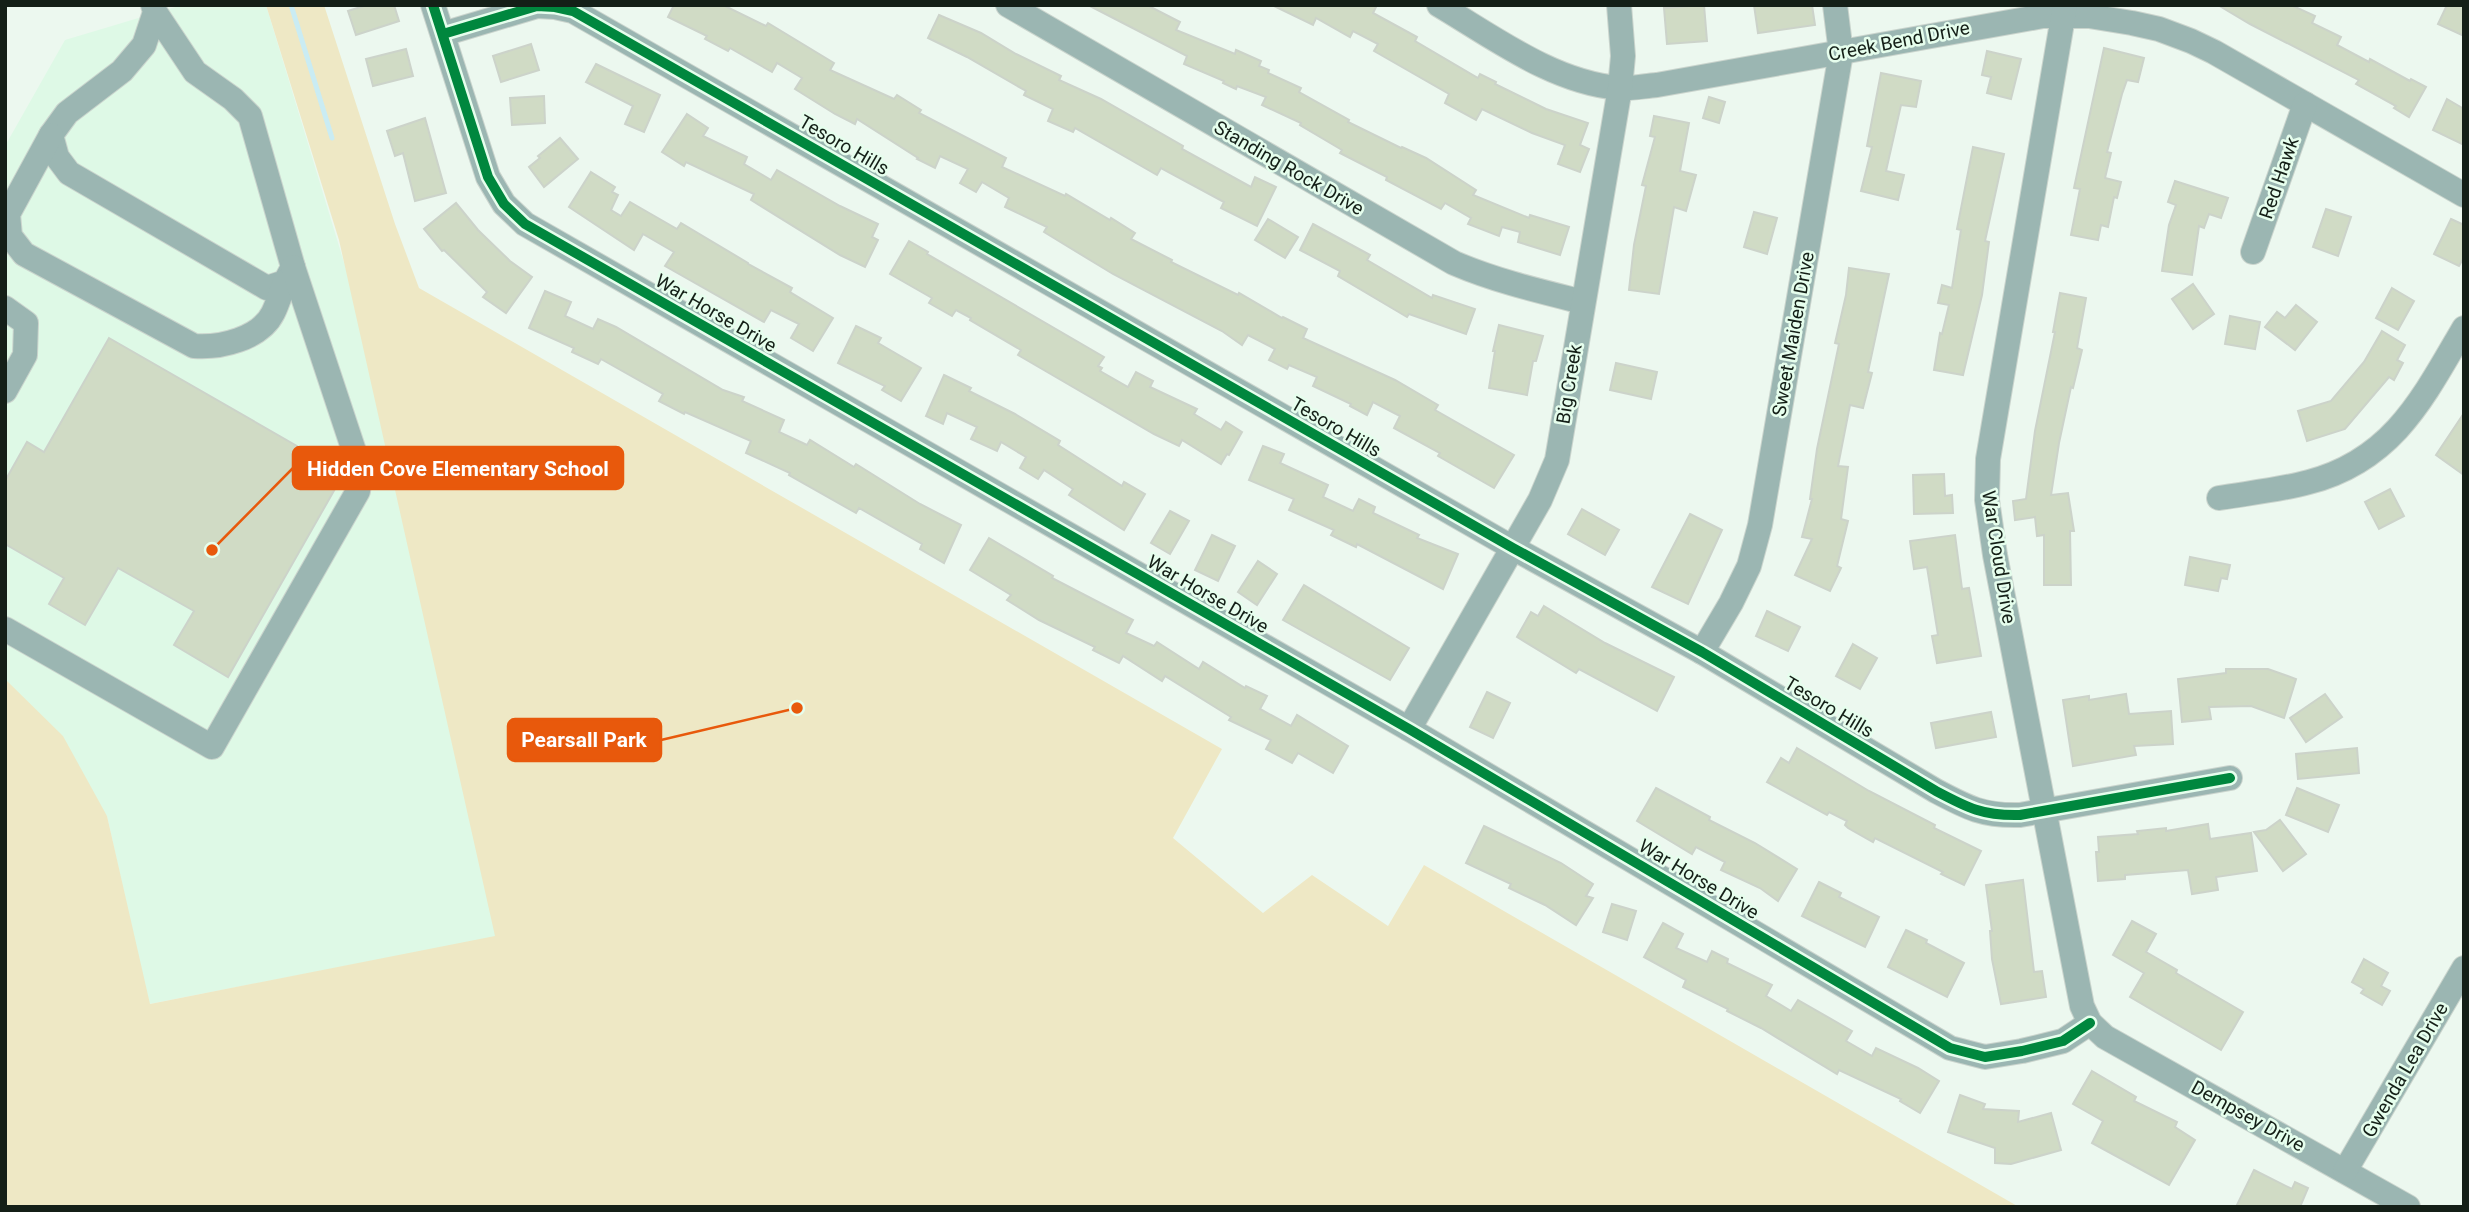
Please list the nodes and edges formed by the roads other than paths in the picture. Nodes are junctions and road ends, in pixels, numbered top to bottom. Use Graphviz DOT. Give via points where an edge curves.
graph roads {
  1 [pos="433,5"];
  2 [pos="1008,5"];
  3 [pos="1438,5"];
  4 [pos="1619,5"];
  5 [pos="1835,5"];
  6 [pos="154,9"];
  7 [pos="2064,10"];
  8 [pos="443,34"];
  9 [pos="1841,53"];
  10 [pos="1620,88"];
  11 [pos="2305,104"];
  12 [pos="51,135"];
  13 [pos="2464,195"];
  14 [pos="7,218"];
  15 [pos="2253,252"];
  16 [pos="289,274"];
  17 [pos="1583,302"];
  18 [pos="5,308"];
  19 [pos="2464,328"];
  20 [pos="5,391"];
  21 [pos="2219,498"];
  22 [pos="1513,548"];
  23 [pos="5,629"];
  24 [pos="1702,652"];
  25 [pos="1409,729"];
  26 [pos="2230,778"];
  27 [pos="2046,809"];
  28 [pos="2464,968"];
  29 [pos="2090,1023"];
  30 [pos="2346,1171"];
  31 [pos="2408,1207"];
  1 -- 8 [label="street, War Horse Drive"];
  2 -- 17 [label="street, Standing Rock Drive" via="1454,263 1506,283"];
  3 -- 10 [label="street, Creek Bend Drive" via="1548,69"];
  4 -- 10 [label="street, Big Creek"];
  5 -- 9 [label="street, Sweet Maiden Drive"];
  6 -- 12 [label="street" via="144,45 122,71 67,113"];
  6 -- 16 [label="street" via="195,72 250,116"];
  7 -- 9 [label="street, Creek Bend Drive"];
  7 -- 11 [label="street, Creek Bend Drive" via="2169,33 2214,52"];
  7 -- 27 [label="street, War Cloud Drive" via="1990,447 1987,500"];
  8 -- 22 [label="street, Tesoro Hills" via="537,6 573,11"];
  8 -- 25 [label="street, War Horse Drive" via="488,177 504,204 525,224"];
  9 -- 10 [label="street, Creek Bend Drive"];
  9 -- 24 [label="street, Sweet Maiden Drive" via="1760,526 1749,566"];
  10 -- 17 [label="street, Big Creek"];
  11 -- 13 [label="street, Creek Bend Drive"];
  11 -- 15 [label="street, Red Hawk"];
  12 -- 14 [label="street"];
  12 -- 16 [label="street" via="57,157 69,173 267,288"];
  14 -- 16 [label="street" via="10,236 24,254 194,346 229,344 254,332 272,316"];
  16 -- 23 [label="street" via="360,472 358,491 212,747"];
  17 -- 22 [label="street, Big Creek" via="1557,460"];
  18 -- 20 [label="street" via="26,323 25,355"];
  19 -- 21 [label="street" via="2409,419 2363,459 2307,483"];
  22 -- 24 [label="street, Tesoro Hills"];
  22 -- 25 [label="street, Big Creek"];
  24 -- 27 [label="street, Tesoro Hills" via="1969,809 1995,816"];
  25 -- 29 [label="street, War Horse Drive" via="1950,1048 1985,1058 2063,1041"];
  26 -- 27 [label="street, Tesoro Hills"];
  27 -- 29 [label="street, War Cloud Drive" via="2082,1006"];
  28 -- 30 [label="street, Gwenda Lea Drive"];
  29 -- 30 [label="street, Dempsey Drive" via="2105,1037"];
  30 -- 31 [label="street, Dempsey Drive"];
}
